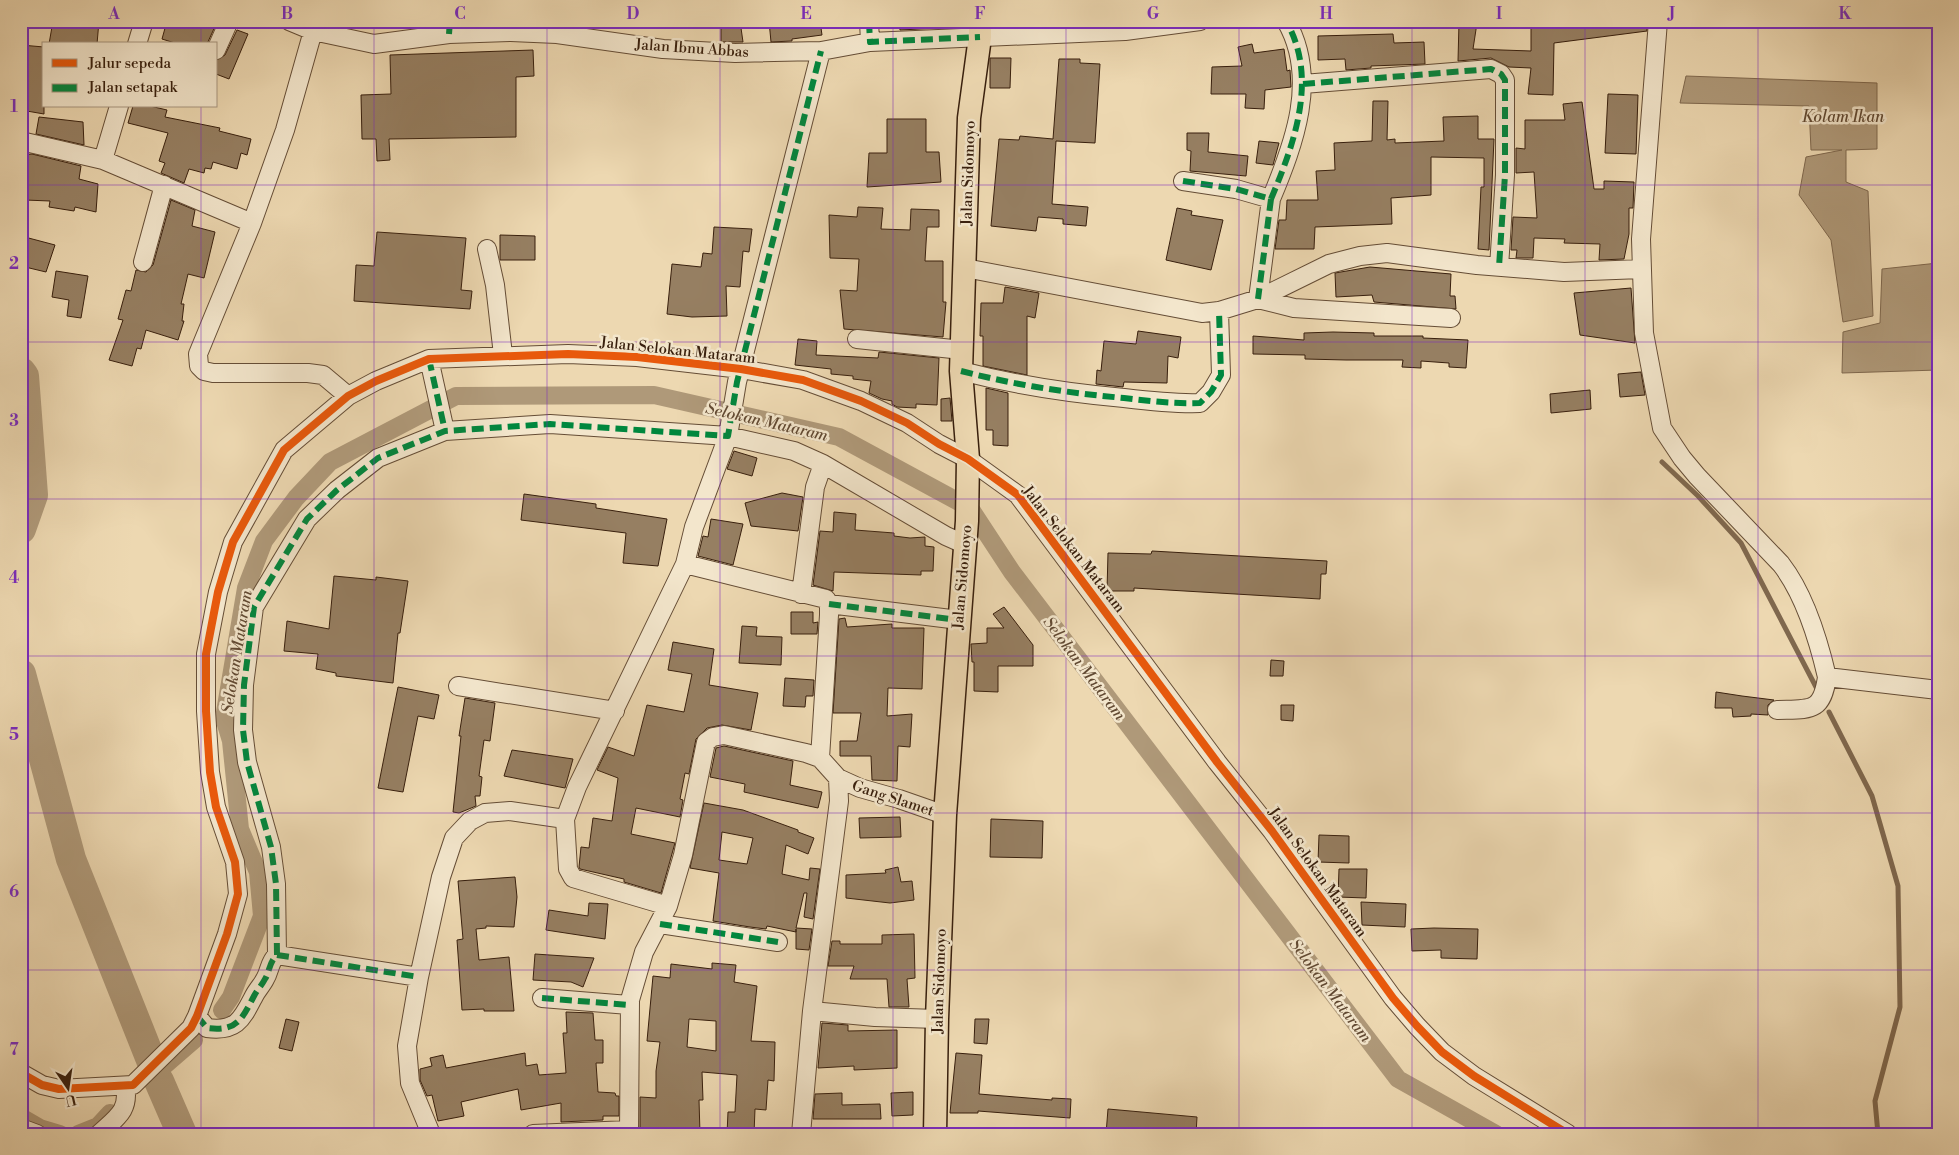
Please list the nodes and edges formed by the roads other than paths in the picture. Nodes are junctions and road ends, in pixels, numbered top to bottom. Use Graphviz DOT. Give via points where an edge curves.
graph roads {
  1 [pos="144,21"];
  2 [pos="229,21"];
  3 [pos="869,21"];
  4 [pos="1200,21"];
  5 [pos="1286,21"];
  6 [pos="1658,21"];
  7 [pos="293,22"];
  8 [pos="449,28"];
  9 [pos="980,29"];
  10 [pos="313,31"];
  11 [pos="138,42"];
  12 [pos="870,42"];
  13 [pos="218,46"];
  14 [pos="821,51"];
  15 [pos="1303,84"];
  16 [pos="118,108"];
  17 [pos="21,140"];
  18 [pos="103,160"];
  19 [pos="1183,181"];
  20 [pos="164,185"];
  21 [pos="1271,199"];
  22 [pos="252,223"];
  23 [pos="487,248"];
  24 [pos="142,262"];
  25 [pos="1499,267"];
  26 [pos="965,268"];
  27 [pos="1641,269"];
  28 [pos="1258,299"];
  29 [pos="1219,311"];
  30 [pos="1451,318"];
  31 [pos="857,339"];
  32 [pos="503,356"];
  33 [pos="962,360"];
  34 [pos="430,365"];
  35 [pos="739,375"];
  36 [pos="348,396"];
  37 [pos="444,431"];
  38 [pos="728,436"];
  39 [pos="968,459"];
  40 [pos="823,464"];
  41 [pos="964,544"];
  42 [pos="685,564"];
  43 [pos="801,594"];
  44 [pos="829,604"];
  45 [pos="959,620"];
  46 [pos="1827,676"];
  47 [pos="458,686"];
  48 [pos="1938,690"];
  49 [pos="1777,710"];
  50 [pos="615,711"];
  51 [pos="820,758"];
  52 [pos="838,778"];
  53 [pos="945,815"];
  54 [pos="565,819"];
  55 [pos="668,906"];
  56 [pos="660,924"];
  57 [pos="778,942"];
  58 [pos="277,955"];
  59 [pos="418,977"];
  60 [pos="542,998"];
  61 [pos="628,1006"];
  62 [pos="812,1011"];
  63 [pos="937,1019"];
  64 [pos="194,1022"];
  65 [pos="21,1073"];
  66 [pos="129,1086"];
  67 [pos="21,1128"];
  68 [pos="629,1132"];
  69 [pos="37,1134"];
  70 [pos="100,1134"];
  71 [pos="431,1134"];
  72 [pos="533,1134"];
  73 [pos="801,1134"];
  74 [pos="935,1134"];
  75 [pos="1568,1134"];
  1 -- 11 [label="street"];
  2 -- 13 [label="street"];
  3 -- 12 [label="street"];
  4 -- 9 [label="street, Jalan Ibnu Abbas" via="1126,31"];
  5 -- 15 [label="street" via="1297,44"];
  6 -- 27 [label="street"];
  7 -- 10 [label="street, Jalan Ibnu Abbas"];
  8 -- 10 [label="street, Jalan Ibnu Abbas" via="374,44"];
  8 -- 14 [label="street, Jalan Ibnu Abbas" via="557,34 663,49"];
  9 -- 12 [label="street, Jalan Ibnu Abbas"];
  9 -- 26 [label="main road, Jalan Sidomoyo" via="968,118"];
  10 -- 22 [label="street"];
  12 -- 14 [label="street, Jalan Ibnu Abbas"];
  14 -- 35 [label="street"];
  15 -- 21 [label="street" via="1291,150"];
  15 -- 25 [label="street" via="1454,70 1491,69 1500,74 1505,80 1505,176"];
  16 -- 18 [label="street"];
  17 -- 18 [label="street"];
  18 -- 20 [label="street"];
  19 -- 21 [label="street" via="1236,189"];
  20 -- 22 [label="street"];
  20 -- 24 [label="street"];
  21 -- 28 [label="street"];
  22 -- 36 [label="street" via="198,354 199,366 213,373 323,375"];
  23 -- 32 [label="street" via="496,285"];
  25 -- 27 [label="street" via="1564,272"];
  25 -- 28 [label="street" via="1387,253 1360,256 1329,264"];
  26 -- 29 [label="street" via="1184,311"];
  26 -- 33 [label="main road, Jalan Sidomoyo"];
  27 -- 46 [label="street" via="1644,333 1662,428 1682,458 1793,579"];
  28 -- 29 [label="street"];
  28 -- 30 [label="street" via="1294,308"];
  29 -- 33 [label="street" via="1221,375 1212,392 1200,403 1080,394 1008,383"];
  31 -- 33 [label="street"];
  32 -- 34 [label="street, Jalan Selokan Mataram"];
  32 -- 35 [label="street, Jalan Selokan Mataram" via="637,356"];
  33 -- 39 [label="main road, Jalan Sidomoyo"];
  34 -- 36 [label="street, Jalan Selokan Mataram" via="376,382"];
  34 -- 37 [label="street"];
  35 -- 38 [label="street"];
  35 -- 39 [label="street, Jalan Selokan Mataram" via="803,380 861,401 907,423"];
  36 -- 64 [label="street, Jalan Selokan Mataram" via="284,450 233,542 218,592 206,654 210,772 216,807 235,862 238,894"];
  37 -- 38 [label="street" via="550,424"];
  37 -- 58 [label="street" via="378,458 337,490 307,518 254,607 244,685 243,730 247,762 271,847 276,884"];
  38 -- 40 [label="street" via="794,452"];
  38 -- 42 [label="street" via="694,527"];
  39 -- 41 [label="main road, Jalan Sidomoyo"];
  39 -- 75 [label="street, Jalan Selokan Mataram" via="1018,495 1417,1026 1442,1052 1474,1076"];
  40 -- 41 [label="street"];
  40 -- 43 [label="street" via="815,487"];
  41 -- 45 [label="main road, Jalan Sidomoyo"];
  42 -- 43 [label="street"];
  42 -- 50 [label="street"];
  43 -- 44 [label="street" via="823,597"];
  44 -- 45 [label="street"];
  44 -- 51 [label="street"];
  45 -- 53 [label="main road, Jalan Sidomoyo"];
  46 -- 48 [label="street"];
  46 -- 49 [label="street" via="1824,695 1819,703 1809,708"];
  47 -- 50 [label="street"];
  50 -- 54 [label="street" via="577,787"];
  51 -- 52 [label="street, Gang Slamet"];
  51 -- 55 [label="street" via="796,749 724,735 706,742 683,855"];
  52 -- 53 [label="street, Gang Slamet"];
  52 -- 62 [label="street" via="839,801"];
  53 -- 63 [label="main road, Jalan Sidomoyo"];
  54 -- 55 [label="street" via="568,869 573,878"];
  54 -- 59 [label="street" via="510,811 485,814 470,821 454,838 440,877"];
  55 -- 56 [label="street"];
  56 -- 57 [label="street"];
  56 -- 61 [label="street" via="644,952"];
  58 -- 59 [label="street"];
  58 -- 64 [label="street" via="241,1019 232,1027 220,1030"];
  59 -- 71 [label="street" via="407,1046 410,1083"];
  60 -- 61 [label="street"];
  61 -- 68 [label="street"];
  62 -- 63 [label="street"];
  62 -- 73 [label="street"];
  63 -- 74 [label="main road, Jalan Sidomoyo"];
  64 -- 66 [label="street, Jalan Selokan Mataram"];
  65 -- 66 [label="street" via="59,1089"];
  66 -- 70 [label="street" via="125,1108"];
  67 -- 69 [label="street"];
  68 -- 72 [label="street"];
}
